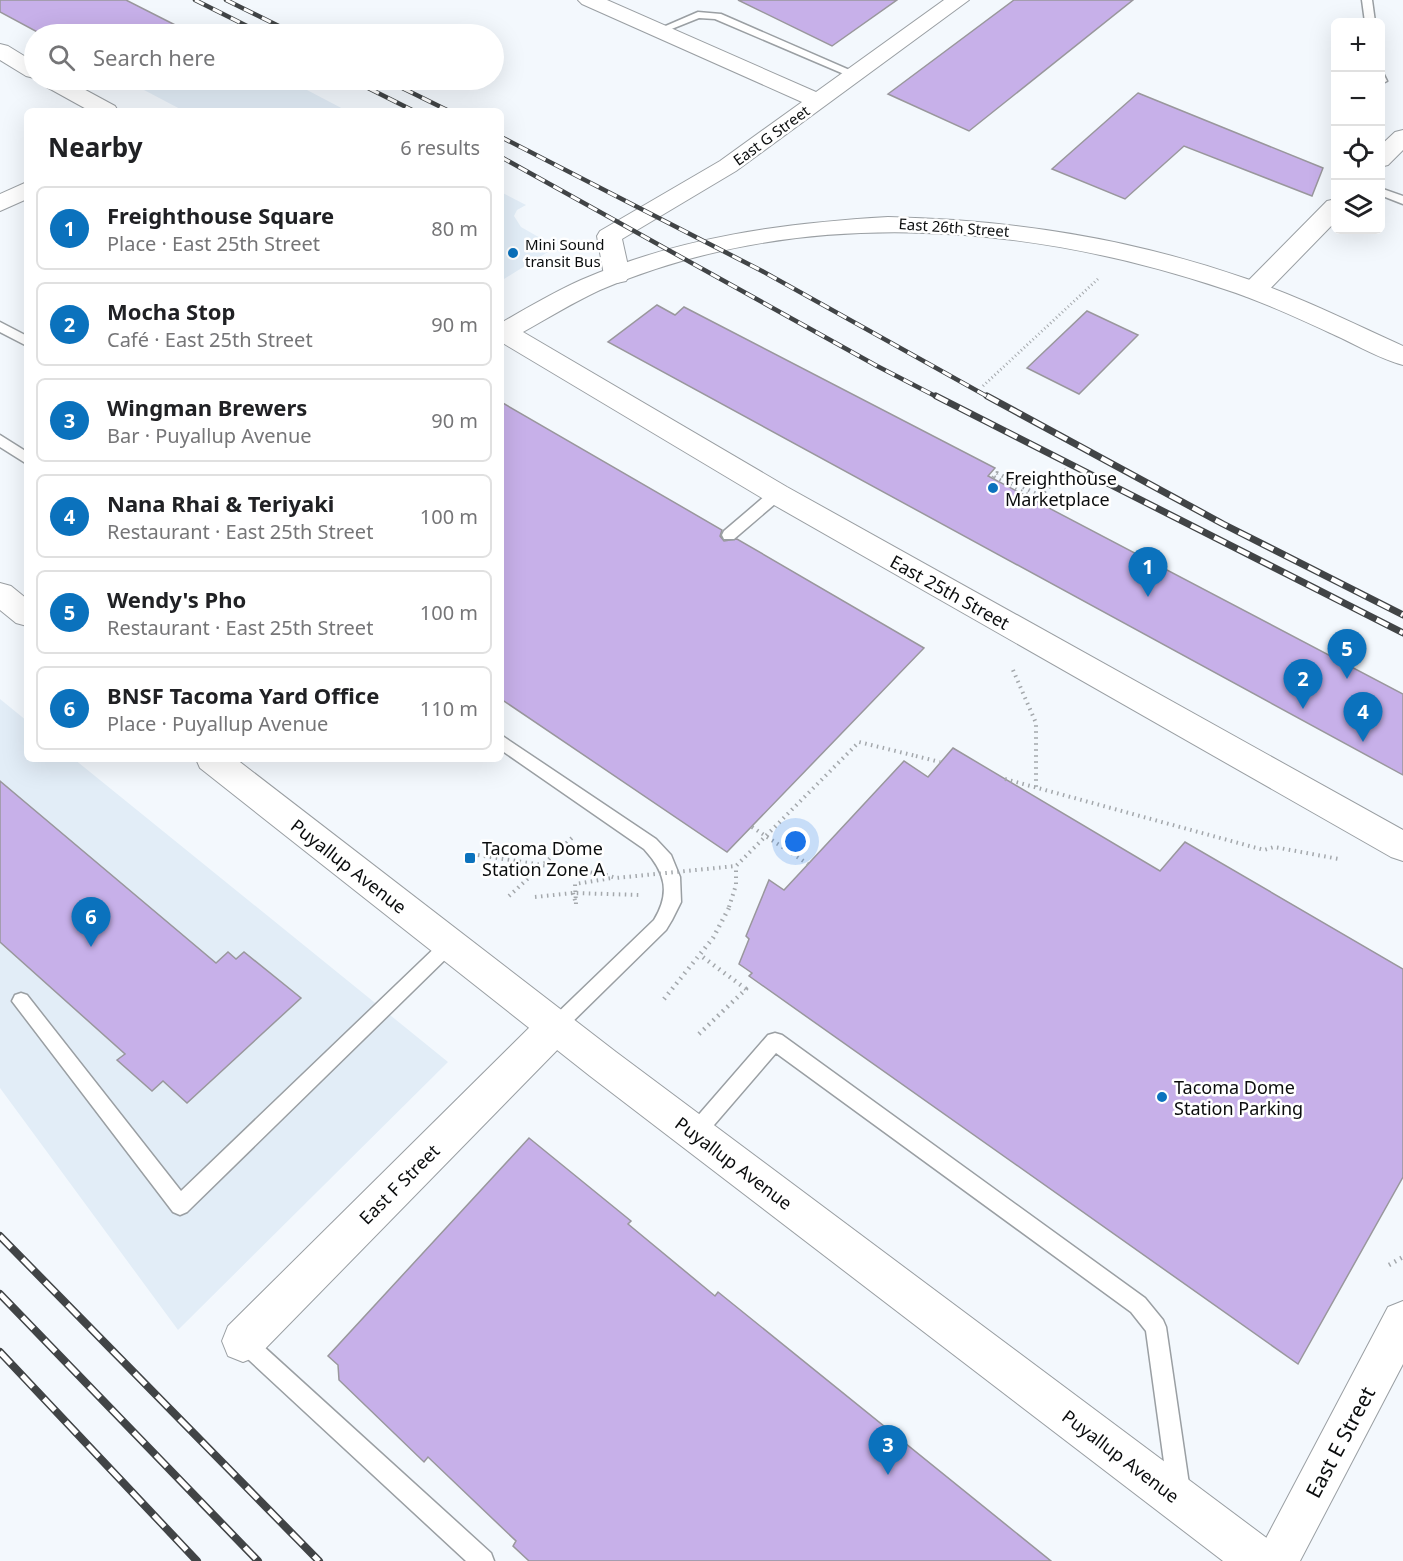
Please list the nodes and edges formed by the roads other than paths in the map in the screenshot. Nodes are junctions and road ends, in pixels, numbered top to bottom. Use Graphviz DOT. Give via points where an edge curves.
graph roads {
  1 [pos="589,0"];
  2 [pos="958,0"];
  3 [pos="1367,0"];
  4 [pos="1369,18"];
  5 [pos="659,31"];
  6 [pos="0,51"];
  7 [pos="24,64"];
  8 [pos="855,75"];
  9 [pos="69,90"];
  10 [pos="819,101"];
  11 [pos="102,108"];
  12 [pos="1403,137"];
  13 [pos="1385,155"];
  14 [pos="24,191"];
  15 [pos="1385,193"];
  16 [pos="1403,200"];
  17 [pos="0,204"];
  18 [pos="1331,210"];
  19 [pos="617,275"];
  20 [pos="1254,290"];
  21 [pos="0,326"];
  22 [pos="504,331"];
  23 [pos="504,333"];
  24 [pos="24,340"];
  25 [pos="1403,356"];
  26 [pos="0,440"];
  27 [pos="24,457"];
  28 [pos="777,494"];
  29 [pos="729,535"];
  30 [pos="0,594"];
  31 [pos="24,613"];
  32 [pos="504,743"];
  33 [pos="216,762"];
  34 [pos="1403,847"];
  35 [pos="450,944"];
  36 [pos="21,1001"];
  37 [pos="555,1027"];
  38 [pos="694,1133"];
  39 [pos="1403,1322"];
  40 [pos="243,1341"];
  41 [pos="1180,1501"];
  42 [pos="483,1561"];
  43 [pos="1260,1561"];
  44 [pos="1276,1561"];
  1 -- 5 [label="street"];
  2 -- 8 [label="street, East G Street"];
  3 -- 4 [label="lane"];
  5 -- 8 [label="lane" via="698,15 717,16"];
  5 -- 10 [label="street"];
  6 -- 7 [label="street"];
  8 -- 10 [label="street, East G Street"];
  9 -- 11 [label="street"];
  10 -- 19 [label="street, East G Street" via="728,166 609,236"];
  12 -- 13 [label="street"];
  14 -- 17 [label="street"];
  15 -- 16 [label="lane"];
  18 -- 20 [label="street"];
  19 -- 20 [label="street, East 26th Street" via="665,257 738,239 800,228 909,223 1038,233 1114,248"];
  19 -- 22 [label="street, East 26th Street" via="592,284"];
  20 -- 25 [label="street, East 26th Street"];
  21 -- 24 [label="lane"];
  23 -- 28 [label="street, East 25th Street"];
  26 -- 27 [label="lane"];
  28 -- 29 [label="lane"];
  28 -- 34 [label="street, East 25th Street"];
  30 -- 31 [label="street"];
  32 -- 37 [label="lane" via="650,844 665,860 672,878 672,902 660,925"];
  33 -- 35 [label="street, Puyallup Avenue"];
  35 -- 36 [label="lane" via="180,1205"];
  35 -- 37 [label="street, Puyallup Avenue"];
  37 -- 38 [label="street, Puyallup Avenue"];
  37 -- 40 [label="street, East F Street"];
  38 -- 41 [label="street, Puyallup Avenue"];
  38 -- 41 [label="lane" via="775,1041 1138,1305 1156,1327"];
  39 -- 44 [label="street, East E Street"];
  40 -- 42 [label="lane"];
  41 -- 43 [label="street, Puyallup Avenue"];
}
